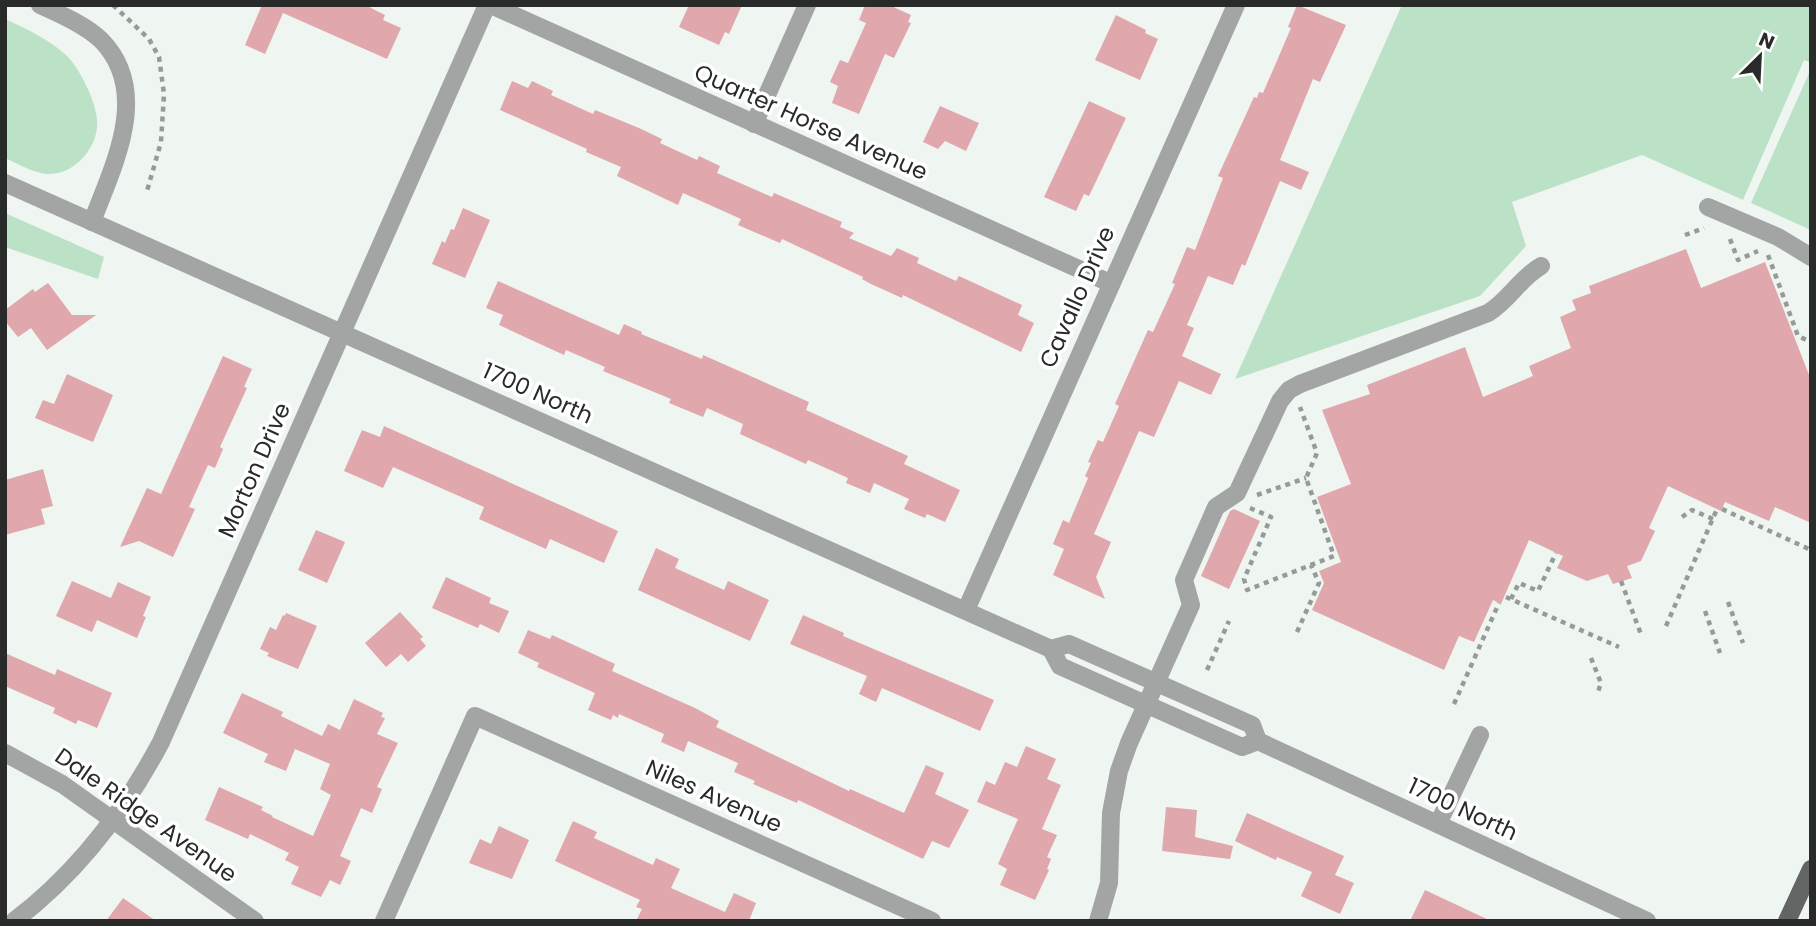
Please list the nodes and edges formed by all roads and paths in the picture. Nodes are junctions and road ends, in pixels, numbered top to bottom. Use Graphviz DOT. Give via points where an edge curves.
graph roads {
  1 [pos="40,5"];
  2 [pos="113,5"];
  3 [pos="489,5"];
  4 [pos="807,5"];
  5 [pos="1236,5"];
  6 [pos="754,124"];
  7 [pos="5,183"];
  8 [pos="147,191"];
  9 [pos="1708,207"];
  10 [pos="92,222"];
  11 [pos="1712,228"];
  12 [pos="1685,235"];
  13 [pos="1728,236"];
  14 [pos="1811,257"];
  15 [pos="1541,266"];
  16 [pos="1110,284"];
  17 [pos="342,333"];
  18 [pos="1811,342"];
  19 [pos="1297,401"];
  20 [pos="1306,478"];
  21 [pos="1682,517"];
  22 [pos="1713,519"];
  23 [pos="1811,550"];
  24 [pos="1556,553"];
  25 [pos="1311,565"];
  26 [pos="1621,581"];
  27 [pos="1728,602"];
  28 [pos="1499,603"];
  29 [pos="966,610"];
  30 [pos="1705,611"];
  31 [pos="1229,621"];
  32 [pos="1666,626"];
  33 [pos="1297,632"];
  34 [pos="1642,637"];
  35 [pos="1743,643"];
  36 [pos="1619,647"];
  37 [pos="1051,649"];
  38 [pos="1720,653"];
  39 [pos="1591,658"];
  40 [pos="1207,670"];
  41 [pos="1156,682"];
  42 [pos="1597,695"];
  43 [pos="1454,704"];
  44 [pos="1146,705"];
  45 [pos="1480,735"];
  46 [pos="1258,741"];
  47 [pos="5,753"];
  48 [pos="112,820"];
  49 [pos="1438,824"];
  50 [pos="1811,869"];
  51 [pos="14,921"];
  52 [pos="256,921"];
  53 [pos="384,921"];
  54 [pos="932,921"];
  55 [pos="1098,921"];
  56 [pos="1647,921"];
  57 [pos="1787,921"];
  1 -- 10 [label="street" via="100,40 122,78 127,100 125,125"];
  2 -- 8 [label="path" via="149,39 159,57 164,94 161,142"];
  3 -- 6 [label="street, Quarter Horse Avenue"];
  3 -- 17 [label="street, Morton Drive"];
  4 -- 6 [label="street"];
  5 -- 16 [label="street, Cavallo Drive"];
  6 -- 16 [label="street, Quarter Horse Avenue"];
  7 -- 10 [label="street, 1700 North"];
  9 -- 14 [label="street" via="1778,237"];
  10 -- 17 [label="street, 1700 North"];
  11 -- 12 [label="path"];
  13 -- 18 [label="path" via="1738,260 1759,251 1768,253 1798,336"];
  15 -- 41 [label="street" via="1488,313 1289,390 1237,493 1216,507 1184,580 1191,605"];
  16 -- 29 [label="street, Cavallo Drive"];
  17 -- 29 [label="street, 1700 North"];
  17 -- 48 [label="street, Morton Drive" via="161,742"];
  19 -- 20 [label="path" via="1317,453"];
  20 -- 25 [label="path" via="1334,556"];
  20 -- 25 [label="path" via="1255,496 1250,507 1271,517 1244,579 1247,590"];
  21 -- 22 [label="path" via="1692,510"];
  22 -- 23 [label="path" via="1719,509"];
  22 -- 32 [label="path"];
  24 -- 36 [label="path" via="1538,591 1519,583 1508,598"];
  25 -- 33 [label="path" via="1318,583"];
  26 -- 34 [label="path"];
  27 -- 35 [label="path"];
  28 -- 43 [label="path"];
  29 -- 37 [label="street, 1700 North"];
  30 -- 38 [label="path"];
  31 -- 40 [label="path"];
  37 -- 41 [label="street, 1700 North" via="1069,644"];
  37 -- 44 [label="street, 1700 North" via="1060,666"];
  39 -- 42 [label="path" via="1601,684"];
  41 -- 44 [label="street"];
  41 -- 46 [label="street, 1700 North" via="1252,725"];
  44 -- 46 [label="street, 1700 North" via="1242,747"];
  44 -- 55 [label="street" via="1115,791 1109,883"];
  45 -- 49 [label="street"];
  46 -- 49 [label="street, 1700 North"];
  47 -- 48 [label="street, Dale Ridge Avenue" via="43,772"];
  48 -- 51 [label="street, Morton Drive" via="43,897"];
  48 -- 52 [label="street, Dale Ridge Avenue"];
  49 -- 56 [label="street, 1700 North"];
  50 -- 57 [label="main road"];
  53 -- 54 [label="street, Niles Avenue" via="475,716"];
}
